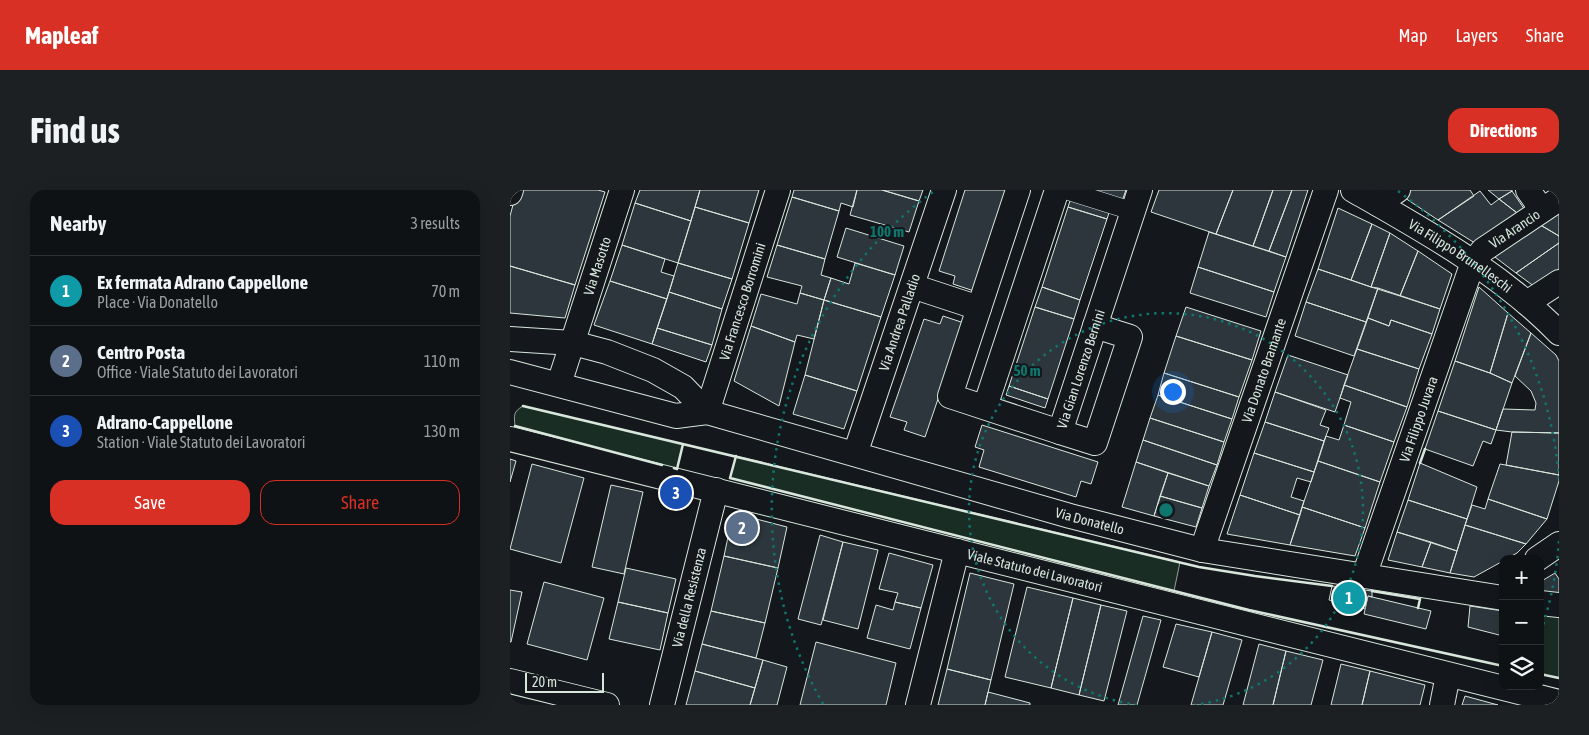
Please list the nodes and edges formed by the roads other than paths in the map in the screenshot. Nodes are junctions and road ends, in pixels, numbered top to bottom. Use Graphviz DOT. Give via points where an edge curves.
graph roads {
  1 [pos="622,190"];
  2 [pos="778,190"];
  3 [pos="944,190"];
  4 [pos="1018,190"];
  5 [pos="1057,190"];
  6 [pos="1065,190"];
  7 [pos="1326,190"];
  8 [pos="1353,190"];
  9 [pos="1398,190"];
  10 [pos="1528,190"];
  11 [pos="1136,201"];
  12 [pos="1378,204"];
  13 [pos="1550,204"];
  14 [pos="1473,262"];
  15 [pos="1559,282"];
  16 [pos="912,286"];
  17 [pos="1527,303"];
  18 [pos="980,308"];
  19 [pos="1095,326"];
  20 [pos="1559,333"];
  21 [pos="510,340"];
  22 [pos="573,343"];
  23 [pos="511,373"];
  24 [pos="559,384"];
  25 [pos="985,407"];
  26 [pos="707,412"];
  27 [pos="1060,432"];
  28 [pos="510,439"];
  29 [pos="855,454"];
  30 [pos="716,490"];
  31 [pos="1559,544"];
  32 [pos="1202,550"];
  33 [pos="957,551"];
  34 [pos="1543,555"];
  35 [pos="1364,576"];
  36 [pos="1493,596"];
  37 [pos="1544,603"];
  38 [pos="1559,605"];
  39 [pos="1448,675"];
  40 [pos="510,681"];
  41 [pos="1559,702"];
  42 [pos="607,705"];
  43 [pos="662,705"];
  44 [pos="918,705"];
  45 [pos="1442,705"];
  1 -- 22 [label="street, Via Masotto"];
  2 -- 26 [label="street, Via Francesco Borromini"];
  3 -- 16 [label="street, Via Andrea Palladio"];
  4 -- 18 [label="street, Via Gian Lorenzo Bernini"];
  5 -- 25 [label="street"];
  6 -- 11 [label="street"];
  7 -- 32 [label="street, Via Donato Bramante"];
  8 -- 12 [label="street, Via Filippo Brunelleschi"];
  9 -- 12 [label="street"];
  10 -- 13 [label="street"];
  11 -- 19 [label="street, Via Gian Lorenzo Bernini"];
  12 -- 14 [label="street, Via Filippo Brunelleschi"];
  13 -- 14 [label="street, Via Arancio" via="1483,250"];
  14 -- 17 [label="street, Via Filippo Brunelleschi"];
  14 -- 35 [label="street, Via Filippo Juvara"];
  15 -- 17 [label="street"];
  16 -- 18 [label="street"];
  16 -- 29 [label="street, Via Andrea Palladio"];
  17 -- 20 [label="street, Via Filippo Brunelleschi"];
  18 -- 25 [label="street, Via Gian Lorenzo Bernini" via="950,396"];
  19 -- 27 [label="street, Via Gian Lorenzo Bernini"];
  19 -- 27 [label="street" via="1130,337 1104,417 1095,444"];
  21 -- 22 [label="street"];
  22 -- 24 [label="street, Via Masotto"];
  22 -- 26 [label="street" via="653,370 683,387"];
  23 -- 24 [label="street"];
  24 -- 26 [label="street" via="676,416"];
  25 -- 27 [label="street, Via Gian Lorenzo Bernini"];
  26 -- 29 [label="street, Via Donatello"];
  28 -- 30 [label="street, Viale Statuto dei Lavoratori"];
  29 -- 32 [label="street, Via Donatello"];
  30 -- 33 [label="street, Viale Statuto dei Lavoratori"];
  30 -- 43 [label="street, Via della Resistenza"];
  31 -- 34 [label="street"];
  32 -- 35 [label="street, Via Donatello"];
  33 -- 39 [label="street, Viale Statuto dei Lavoratori"];
  33 -- 44 [label="street"];
  35 -- 36 [label="street, Via Donatello"];
  37 -- 38 [label="street"];
  39 -- 41 [label="street, Viale Statuto dei Lavoratori"];
  39 -- 45 [label="street"];
  40 -- 42 [label="street"];
}
